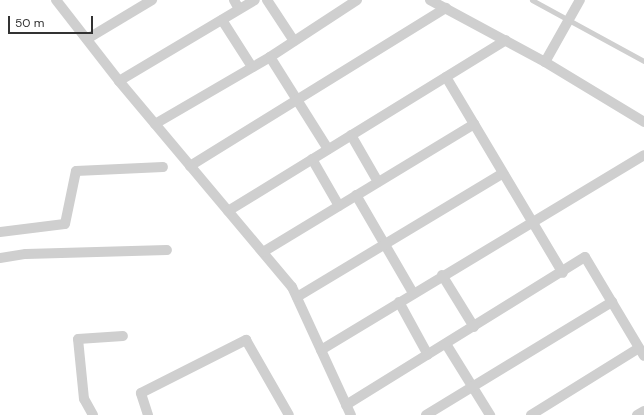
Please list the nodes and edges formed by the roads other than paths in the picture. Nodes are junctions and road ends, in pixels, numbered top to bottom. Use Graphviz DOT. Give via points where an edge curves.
graph roads {
  1 [pos="56,0"];
  2 [pos="152,0"];
  3 [pos="234,0"];
  4 [pos="255,0"];
  5 [pos="267,0"];
  6 [pos="357,0"];
  7 [pos="430,0"];
  8 [pos="532,0"];
  9 [pos="580,0"];
  10 [pos="446,8"];
  11 [pos="239,9"];
  12 [pos="222,20"];
  13 [pos="568,20"];
  14 [pos="86,40"];
  15 [pos="506,40"];
  16 [pos="294,41"];
  17 [pos="270,57"];
  18 [pos="644,61"];
  19 [pos="545,62"];
  20 [pos="252,67"];
  21 [pos="446,77"];
  22 [pos="119,81"];
  23 [pos="297,100"];
  24 [pos="644,122"];
  25 [pos="155,124"];
  26 [pos="474,124"];
  27 [pos="351,135"];
  28 [pos="328,149"];
  29 [pos="644,155"];
  30 [pos="312,159"];
  31 [pos="190,166"];
  32 [pos="163,167"];
  33 [pos="503,172"];
  34 [pos="378,182"];
  35 [pos="356,196"];
  36 [pos="339,206"];
  37 [pos="228,210"];
  38 [pos="532,221"];
  39 [pos="0,232"];
  40 [pos="386,244"];
  41 [pos="167,250"];
  42 [pos="263,252"];
  43 [pos="0,258"];
  44 [pos="563,273"];
  45 [pos="442,275"];
  46 [pos="413,293"];
  47 [pos="297,297"];
  48 [pos="399,302"];
  49 [pos="612,302"];
  50 [pos="474,327"];
  51 [pos="123,336"];
  52 [pos="446,344"];
  53 [pos="321,350"];
  54 [pos="641,352"];
  55 [pos="428,355"];
  56 [pos="473,387"];
  57 [pos="346,405"];
  58 [pos="644,411"];
  59 [pos="93,415"];
  60 [pos="148,415"];
  61 [pos="289,415"];
  62 [pos="351,415"];
  63 [pos="426,415"];
  64 [pos="490,415"];
  65 [pos="531,415"];
  66 [pos="637,415"];
  1 -- 14 [label="street"];
  2 -- 14 [label="street"];
  3 -- 11 [label="street"];
  4 -- 11 [label="street"];
  5 -- 16 [label="street"];
  6 -- 16 [label="street"];
  7 -- 10 [label="street"];
  8 -- 13 [label="lane"];
  9 -- 13 [label="street"];
  10 -- 15 [label="street"];
  10 -- 23 [label="street"];
  11 -- 12 [label="street"];
  12 -- 20 [label="street"];
  12 -- 22 [label="street"];
  13 -- 18 [label="lane"];
  13 -- 19 [label="street"];
  14 -- 22 [label="street"];
  15 -- 19 [label="street"];
  15 -- 21 [label="street"];
  16 -- 17 [label="street"];
  17 -- 20 [label="street"];
  17 -- 23 [label="street"];
  19 -- 24 [label="street"];
  20 -- 25 [label="street"];
  21 -- 26 [label="street"];
  21 -- 27 [label="street"];
  22 -- 25 [label="street"];
  23 -- 28 [label="street"];
  23 -- 31 [label="street"];
  25 -- 31 [label="street"];
  26 -- 33 [label="street"];
  26 -- 34 [label="street"];
  27 -- 28 [label="street"];
  27 -- 34 [label="street"];
  28 -- 30 [label="street"];
  29 -- 38 [label="street"];
  30 -- 36 [label="street"];
  30 -- 37 [label="street"];
  31 -- 37 [label="street"];
  32 -- 39 [label="street" via="76,171 65,224"];
  33 -- 38 [label="street"];
  33 -- 40 [label="street"];
  34 -- 35 [label="street"];
  35 -- 36 [label="street"];
  35 -- 40 [label="street"];
  36 -- 42 [label="street"];
  37 -- 42 [label="street"];
  38 -- 44 [label="street"];
  38 -- 45 [label="street"];
  40 -- 46 [label="street"];
  40 -- 47 [label="street"];
  41 -- 43 [label="street" via="26,254"];
  42 -- 47 [label="street" via="292,287"];
  44 -- 49 [label="street" via="586,257"];
  44 -- 50 [label="street"];
  45 -- 46 [label="street"];
  45 -- 50 [label="street"];
  46 -- 48 [label="street"];
  47 -- 53 [label="street"];
  48 -- 53 [label="street"];
  48 -- 55 [label="street"];
  49 -- 54 [label="street"];
  49 -- 56 [label="street"];
  50 -- 52 [label="street"];
  51 -- 59 [label="street" via="78,340 84,399"];
  52 -- 55 [label="street"];
  52 -- 56 [label="street"];
  53 -- 57 [label="street"];
  54 -- 65 [label="street"];
  55 -- 57 [label="street"];
  56 -- 63 [label="street"];
  56 -- 64 [label="street"];
  57 -- 62 [label="street"];
  58 -- 66 [label="street"];
  60 -- 61 [label="street" via="141,393 246,340"];
}
